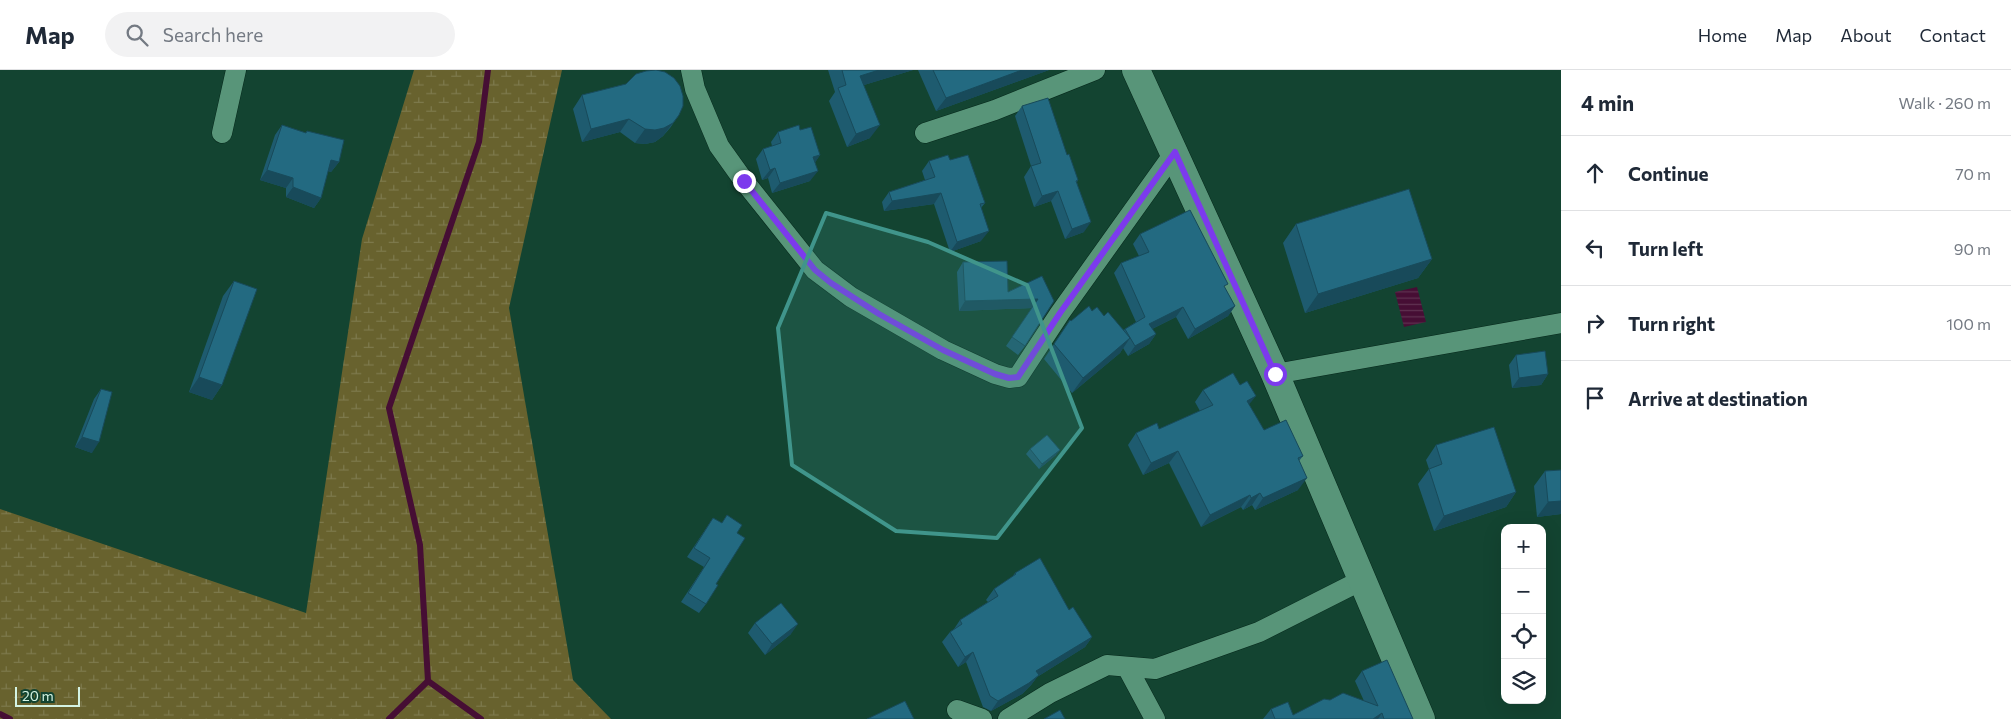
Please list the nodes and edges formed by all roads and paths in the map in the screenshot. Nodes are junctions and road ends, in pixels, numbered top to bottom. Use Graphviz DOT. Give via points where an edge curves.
graph roads {
  1 [pos="236,70"];
  2 [pos="691,70"];
  3 [pos="1095,70"];
  4 [pos="1136,70"];
  5 [pos="925,132"];
  6 [pos="222,133"];
  7 [pos="1175,152"];
  8 [pos="1561,323"];
  9 [pos="1275,374"];
  10 [pos="1362,580"];
  11 [pos="1127,667"];
  12 [pos="962,719"];
  13 [pos="982,719"];
  14 [pos="1008,719"];
  15 [pos="1155,719"];
  16 [pos="1421,719"];
  1 -- 6 [label="street"];
  2 -- 7 [label="street" via="695,89 719,146 815,270 851,297 943,350 1009,378 1018,377"];
  3 -- 5 [label="street" via="995,110"];
  4 -- 7 [label="street"];
  7 -- 9 [label="street"];
  8 -- 9 [label="street"];
  9 -- 10 [label="street"];
  10 -- 11 [label="street" via="1259,632 1155,669"];
  10 -- 16 [label="street"];
  11 -- 14 [label="street" via="1107,665 1050,693"];
  11 -- 15 [label="street"];
  12 -- 13 [label="street" via="958,710"];
}
